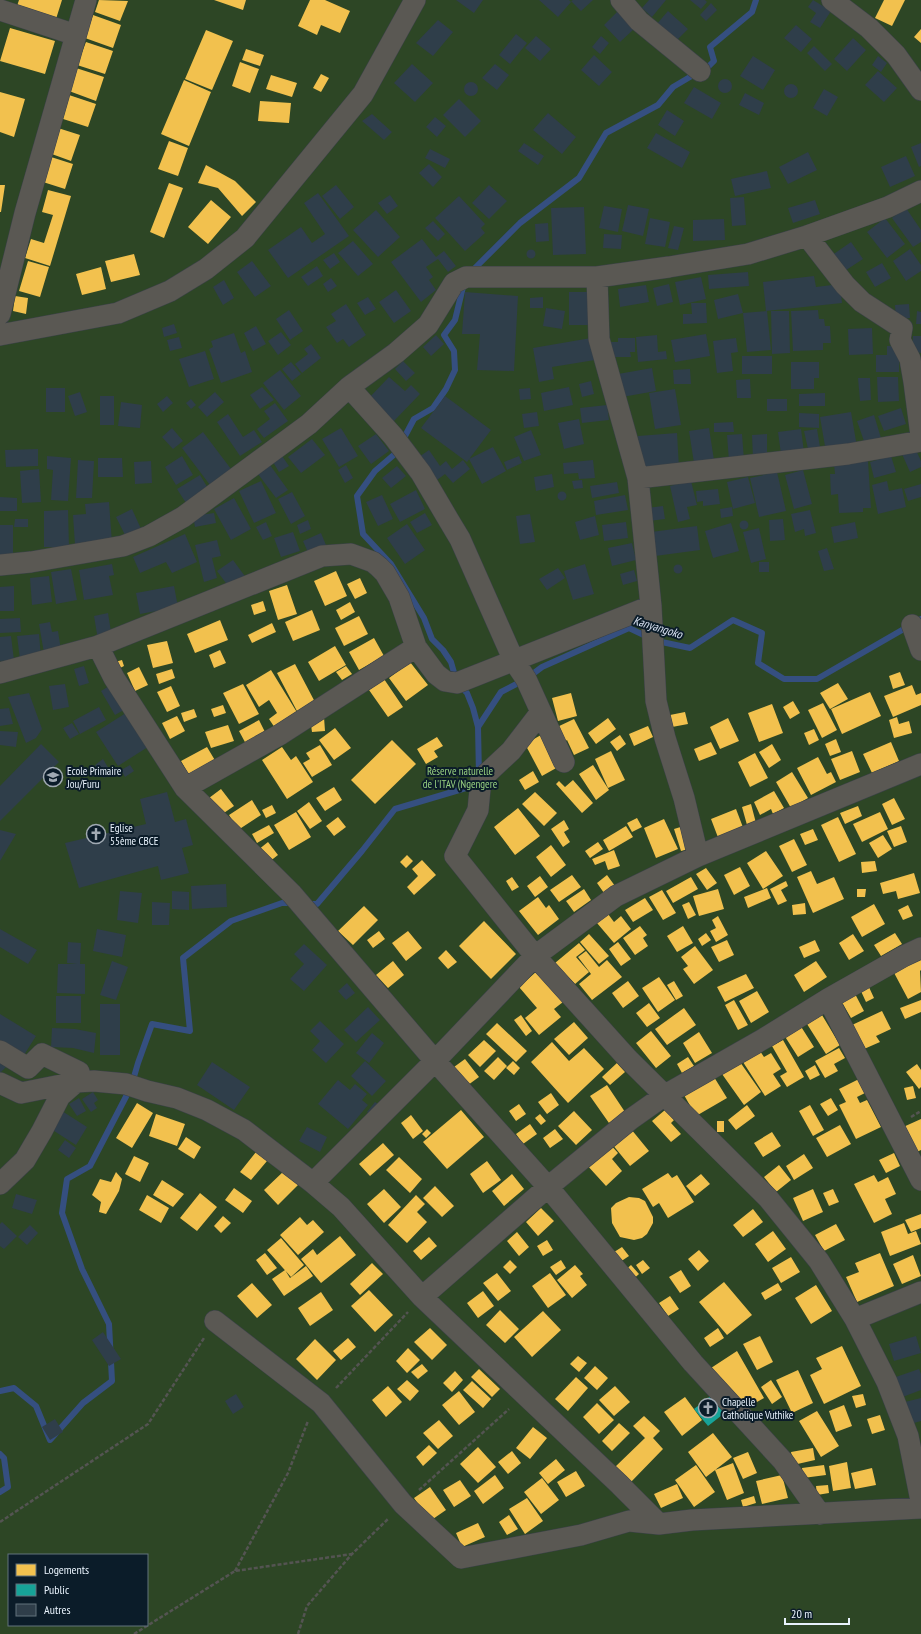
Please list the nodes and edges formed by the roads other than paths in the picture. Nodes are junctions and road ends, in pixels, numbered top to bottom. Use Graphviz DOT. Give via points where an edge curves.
graph roads {
  1 [pos="86,0"];
  2 [pos="415,0"];
  3 [pos="620,0"];
  4 [pos="832,0"];
  5 [pos="0,10"];
  6 [pos="76,35"];
  7 [pos="700,71"];
  8 [pos="921,90"];
  9 [pos="921,192"];
  10 [pos="807,236"];
  11 [pos="597,277"];
  12 [pos="0,314"];
  13 [pos="0,335"];
  14 [pos="349,387"];
  15 [pos="921,436"];
  16 [pos="921,441"];
  17 [pos="638,478"];
  18 [pos="0,565"];
  19 [pos="651,606"];
  20 [pos="912,625"];
  21 [pos="98,646"];
  22 [pos="416,647"];
  23 [pos="921,650"];
  24 [pos="514,661"];
  25 [pos="0,673"];
  26 [pos="541,712"];
  27 [pos="564,762"];
  28 [pos="921,764"];
  29 [pos="186,788"];
  30 [pos="698,856"];
  31 [pos="921,948"];
  32 [pos="535,956"];
  33 [pos="828,999"];
  34 [pos="0,1051"];
  35 [pos="435,1061"];
  36 [pos="76,1082"];
  37 [pos="0,1083"];
  38 [pos="665,1094"];
  39 [pos="921,1180"];
  40 [pos="313,1183"];
  41 [pos="0,1184"];
  42 [pos="548,1187"];
  43 [pos="921,1292"];
  44 [pos="422,1297"];
  45 [pos="855,1318"];
  46 [pos="215,1321"];
  47 [pos="914,1434"];
  48 [pos="921,1501"];
  49 [pos="921,1508"];
  50 [pos="820,1514"];
  51 [pos="659,1524"];
  1 -- 6 [label="street"];
  2 -- 13 [label="street" via="363,94 245,238 206,269 170,291 118,312"];
  3 -- 7 [label="street" via="639,21"];
  4 -- 8 [label="street" via="869,28 896,55"];
  5 -- 6 [label="street"];
  6 -- 12 [label="street" via="25,213"];
  9 -- 10 [label="street" via="888,207"];
  10 -- 11 [label="street" via="748,254"];
  10 -- 15 [label="street" via="844,285 858,298 902,328 900,340 910,359"];
  11 -- 14 [label="street" via="466,277 454,283 428,325 396,353"];
  11 -- 17 [label="street" via="599,339"];
  14 -- 18 [label="street" via="309,424 223,488 183,517 148,536 123,546"];
  14 -- 24 [label="street" via="393,436 420,473 460,539"];
  16 -- 17 [label="street" via="848,454"];
  17 -- 19 [label="street"];
  19 -- 24 [label="street"];
  19 -- 30 [label="street" via="656,700"];
  20 -- 23 [label="street"];
  21 -- 22 [label="street" via="322,556 351,554 373,562 385,573 398,597"];
  21 -- 25 [label="street"];
  21 -- 29 [label="street" via="114,678"];
  22 -- 24 [label="street" via="436,674 445,681 458,683"];
  22 -- 29 [label="street" via="281,734"];
  24 -- 26 [label="street" via="526,679"];
  26 -- 27 [label="street"];
  26 -- 32 [label="street" via="511,751 481,779 478,810 455,856"];
  28 -- 30 [label="street"];
  29 -- 35 [label="street" via="292,894"];
  30 -- 32 [label="street" via="616,896"];
  31 -- 33 [label="street"];
  32 -- 35 [label="street"];
  32 -- 38 [label="street" via="628,1058"];
  33 -- 38 [label="street"];
  33 -- 39 [label="street"];
  34 -- 36 [label="street" via="28,1068 42,1054 79,1072"];
  35 -- 40 [label="street"];
  35 -- 42 [label="street"];
  36 -- 37 [label="street" via="21,1093"];
  36 -- 40 [label="street" via="126,1084 177,1098 207,1110 244,1130"];
  36 -- 41 [label="street" via="60,1096 25,1160"];
  38 -- 42 [label="street"];
  38 -- 45 [label="street" via="768,1198 819,1261"];
  40 -- 44 [label="street" via="341,1207"];
  42 -- 44 [label="street"];
  42 -- 50 [label="street" via="693,1363 783,1461"];
  43 -- 45 [label="street"];
  44 -- 51 [label="street"];
  45 -- 47 [label="street"];
  46 -- 51 [label="street" via="322,1403 403,1504 461,1558 581,1535 629,1521"];
  47 -- 48 [label="street"];
  49 -- 50 [label="street"];
  50 -- 51 [label="street"];
}
